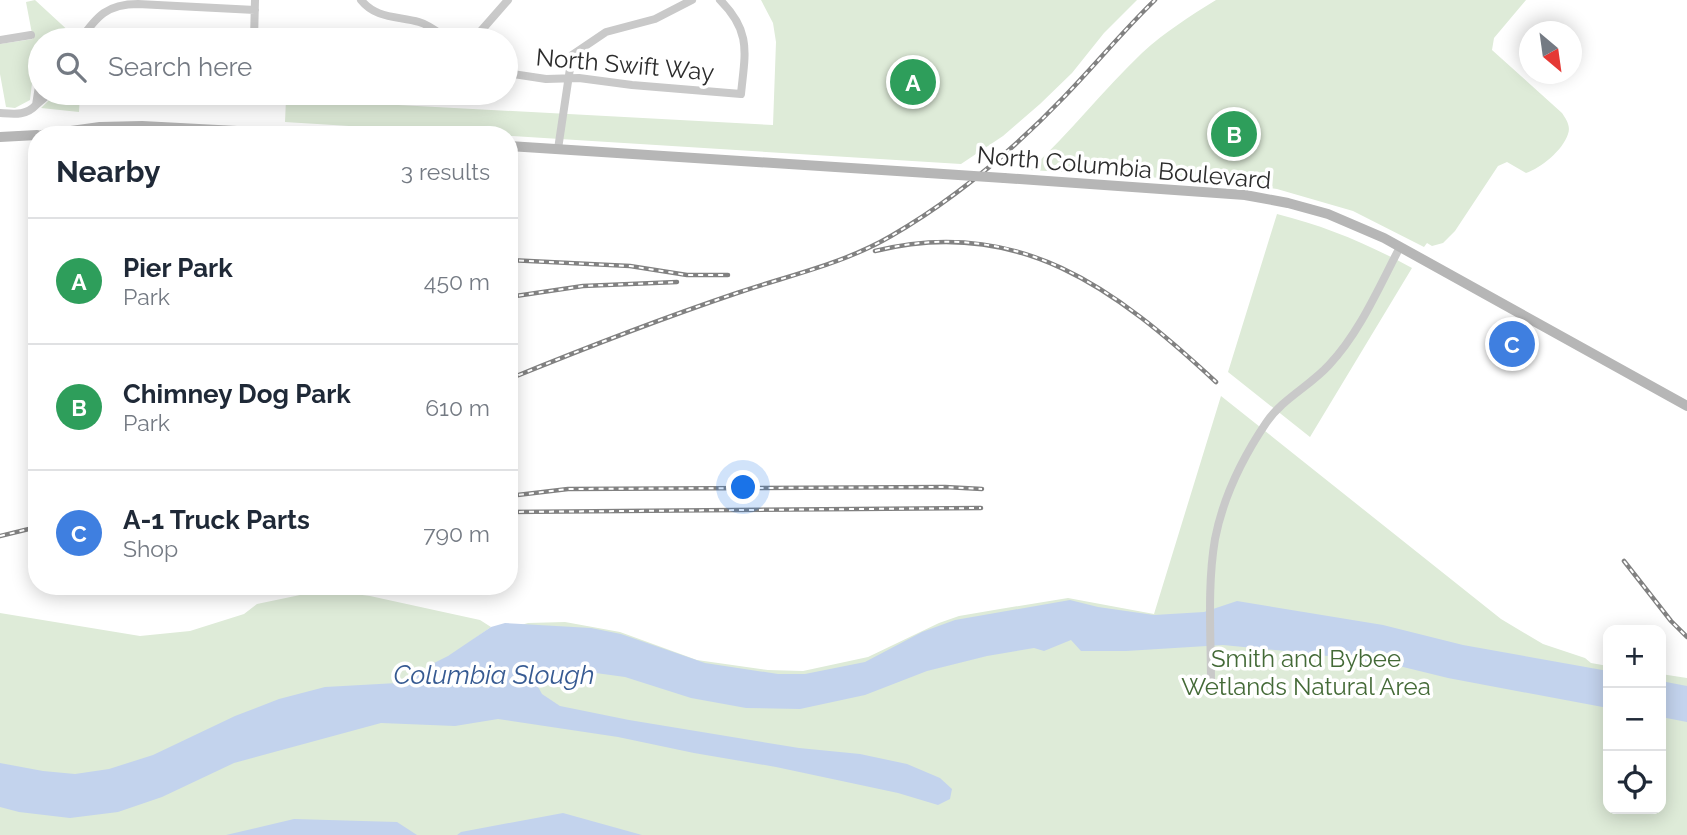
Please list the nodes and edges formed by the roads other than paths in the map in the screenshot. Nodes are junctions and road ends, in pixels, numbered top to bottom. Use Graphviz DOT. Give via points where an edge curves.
graph roads {
  1 [pos="255,0"];
  2 [pos="361,0"];
  3 [pos="508,0"];
  4 [pos="692,0"];
  5 [pos="720,0"];
  6 [pos="108,4"];
  7 [pos="255,10"];
  8 [pos="89,28"];
  9 [pos="254,28"];
  10 [pos="431,28"];
  11 [pos="484,28"];
  12 [pos="28,35"];
  13 [pos="0,40"];
  14 [pos="518,75"];
  15 [pos="568,78"];
  16 [pos="35,105"];
  17 [pos="0,113"];
  18 [pos="28,135"];
  19 [pos="0,137"];
  20 [pos="518,147"];
  21 [pos="558,149"];
  22 [pos="1400,247"];
  23 [pos="1687,406"];
  24 [pos="1211,683"];
  1 -- 7 [label="street"];
  2 -- 10 [label="street" via="384,16"];
  3 -- 11 [label="street"];
  4 -- 15 [label="street" via="655,19 606,32 585,45 572,55"];
  5 -- 15 [label="street, North Swift Way" via="746,42 741,94"];
  6 -- 7 [label="street"];
  6 -- 8 [label="street"];
  7 -- 9 [label="street"];
  12 -- 13 [label="street"];
  14 -- 15 [label="street, North Swift Way"];
  15 -- 21 [label="street"];
  16 -- 17 [label="street" via="21,114"];
  18 -- 19 [label="main road"];
  20 -- 21 [label="main road, North Columbia Boulevard"];
  21 -- 22 [label="main road, North Columbia Boulevard, bridge" via="1225,193 1328,214"];
  22 -- 23 [label="main road, North Columbia Boulevard"];
  22 -- 24 [label="street" via="1345,346 1277,409 1233,481 1215,541"];
}
